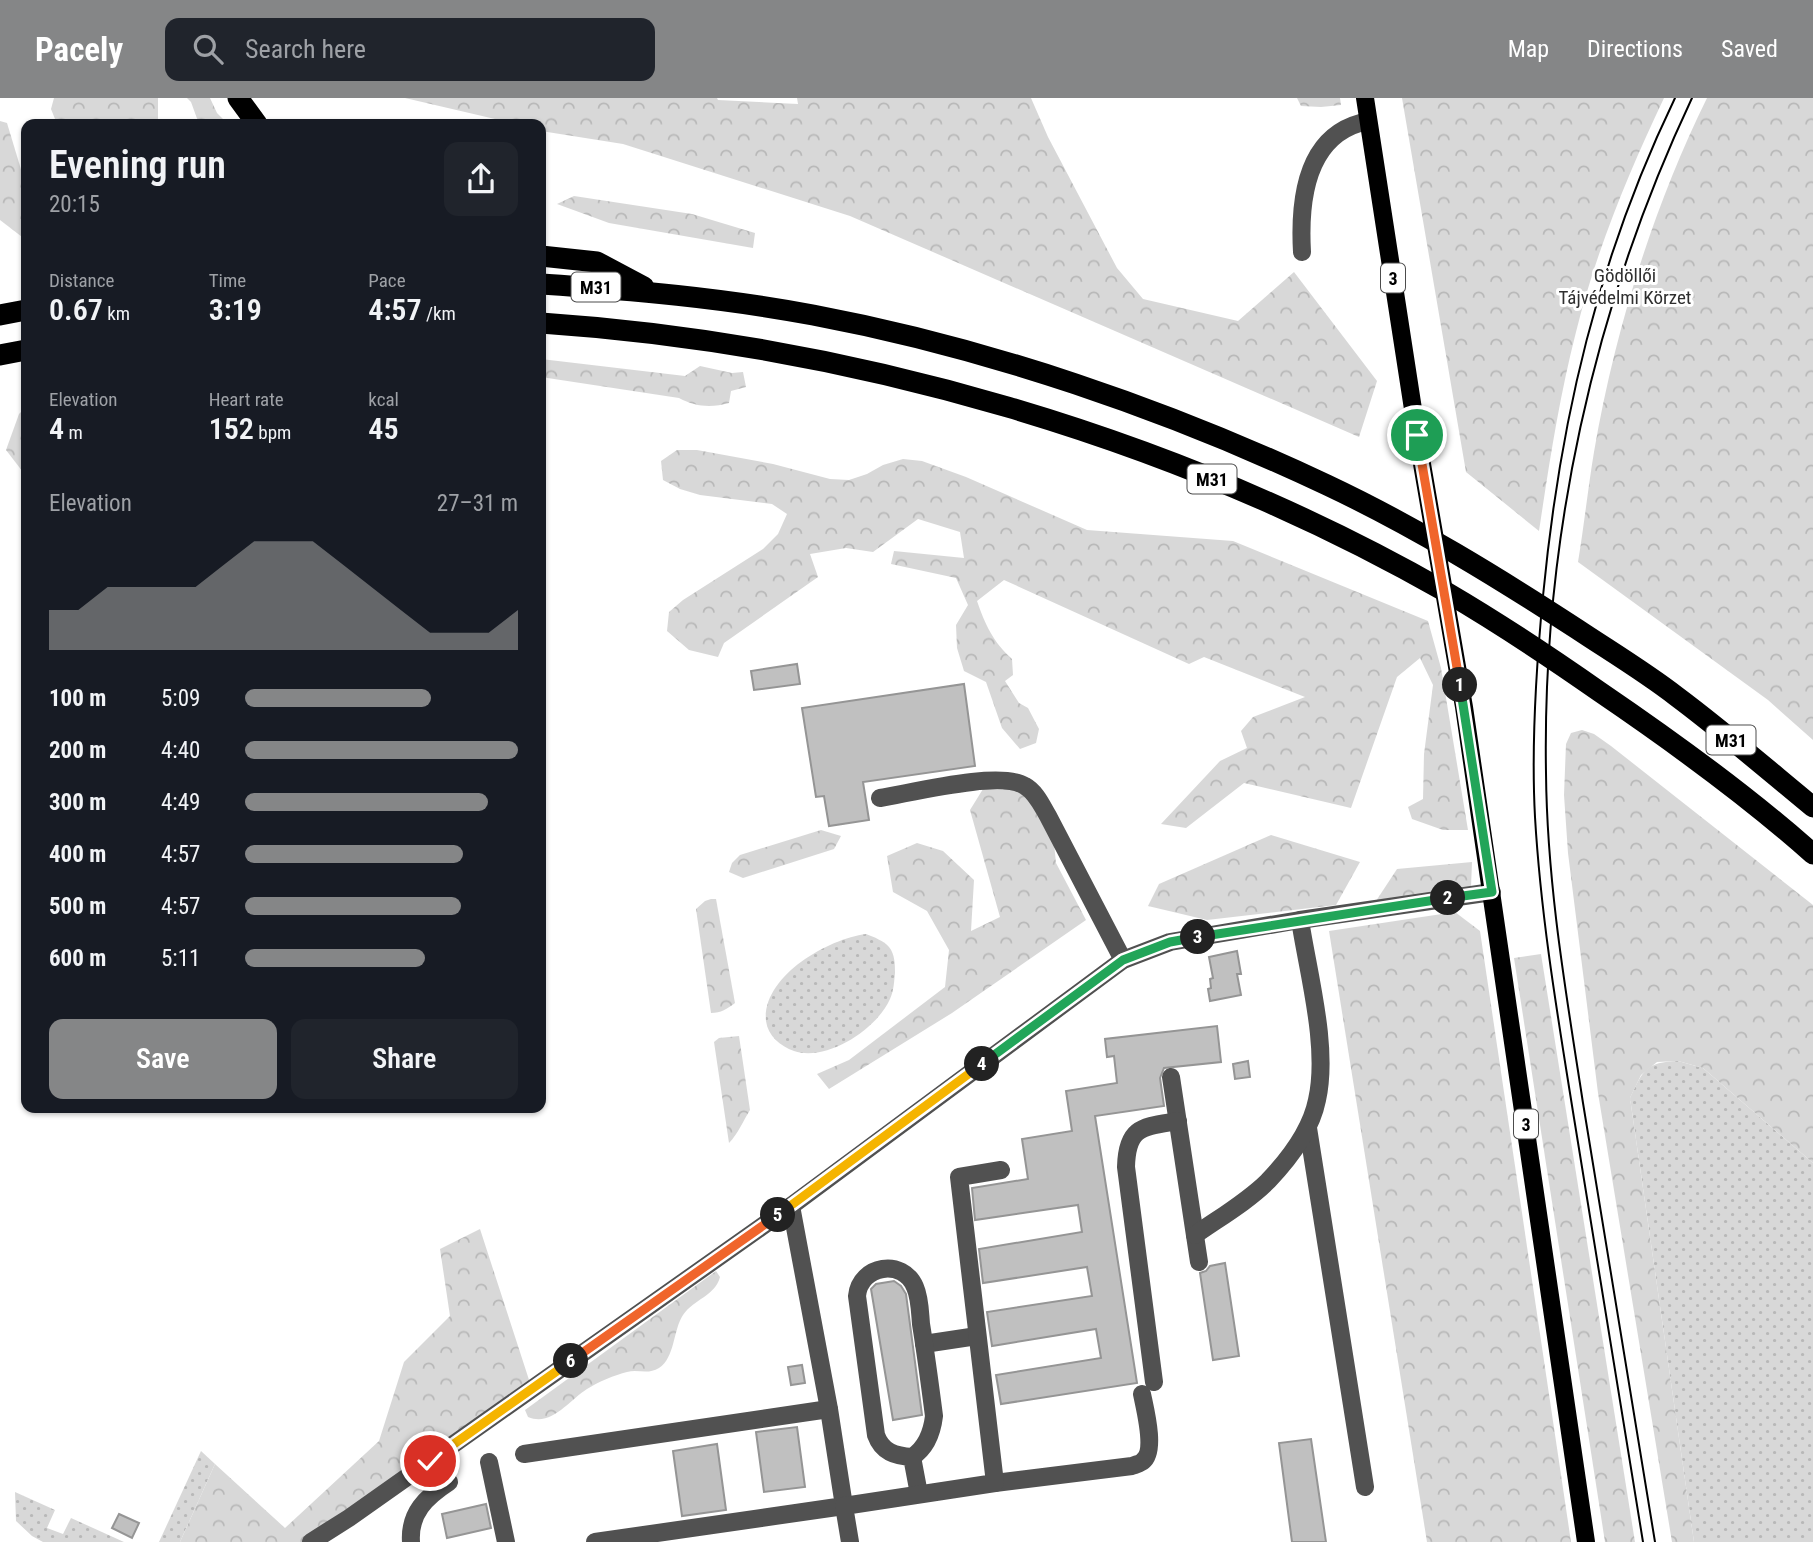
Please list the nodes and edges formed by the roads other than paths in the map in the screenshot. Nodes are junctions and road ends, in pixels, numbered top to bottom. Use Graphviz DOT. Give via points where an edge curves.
graph roads {
  1 [pos="238,98"];
  2 [pos="1365,98"];
  3 [pos="253,119"];
  4 [pos="1368,121"];
  5 [pos="1302,252"];
  6 [pos="546,257"];
  7 [pos="546,284"];
  8 [pos="652,291"];
  9 [pos="21,311"];
  10 [pos="0,315"];
  11 [pos="546,324"];
  12 [pos="21,351"];
  13 [pos="0,355"];
  14 [pos="880,798"];
  15 [pos="1813,807"];
  16 [pos="1813,854"];
  17 [pos="1492,892"];
  18 [pos="1300,920"];
  19 [pos="1123,960"];
  20 [pos="1171,1077"];
  21 [pos="1178,1121"];
  22 [pos="1308,1128"];
  23 [pos="1001,1170"];
  24 [pos="791,1206"];
  25 [pos="1195,1235"];
  26 [pos="1199,1262"];
  27 [pos="977,1336"];
  28 [pos="924,1344"];
  29 [pos="829,1409"];
  30 [pos="524,1454"];
  31 [pos="912,1457"];
  32 [pos="489,1462"];
  33 [pos="449,1482"];
  34 [pos="995,1483"];
  35 [pos="1365,1487"];
  36 [pos="919,1494"];
  37 [pos="845,1506"];
  38 [pos="312,1542"];
  39 [pos="411,1542"];
  40 [pos="506,1542"];
  41 [pos="595,1542"];
  42 [pos="850,1542"];
  43 [pos="1586,1542"];
  1 -- 3 [label="highway"];
  2 -- 4 [label="main road, 3"];
  4 -- 5 [label="street" via="1343,129 1321,149 1307,179 1300,216"];
  4 -- 17 [label="main road, 3"];
  6 -- 8 [label="highway" via="597,262"];
  7 -- 8 [label="highway, M31"];
  8 -- 15 [label="highway, M31" via="812,315 958,349 1142,409 1328,485 1516,589 1646,675"];
  9 -- 10 [label="highway"];
  11 -- 16 [label="highway, M31" via="649,334 880,373 1055,422 1184,467 1331,533 1444,591 1513,633 1662,734"];
  12 -- 13 [label="highway"];
  14 -- 19 [label="street" via="996,779 1023,784 1039,800"];
  17 -- 18 [label="street"];
  17 -- 43 [label="main road, 3"];
  18 -- 19 [label="street" via="1170,942"];
  18 -- 22 [label="street" via="1320,1041 1317,1099"];
  19 -- 24 [label="street"];
  20 -- 21 [label="street"];
  21 -- 25 [label="street"];
  21 -- 34 [label="street" via="1143,1127 1130,1138 1126,1149 1148,1388 1149,1454 1132,1466"];
  22 -- 25 [label="street" via="1267,1182"];
  22 -- 35 [label="street"];
  23 -- 27 [label="street" via="959,1177"];
  24 -- 29 [label="street"];
  24 -- 38 [label="street"];
  25 -- 26 [label="street"];
  27 -- 28 [label="street"];
  27 -- 34 [label="street"];
  28 -- 31 [label="street" via="933,1426 924,1446"];
  28 -- 31 [label="street" via="911,1280 886,1268 862,1279 857,1296 876,1435 888,1452"];
  29 -- 30 [label="street"];
  29 -- 37 [label="street"];
  31 -- 36 [label="street"];
  32 -- 40 [label="street"];
  33 -- 39 [label="street" via="418,1509"];
  34 -- 36 [label="street"];
  36 -- 37 [label="street"];
  37 -- 41 [label="street"];
  37 -- 42 [label="street"];
}
